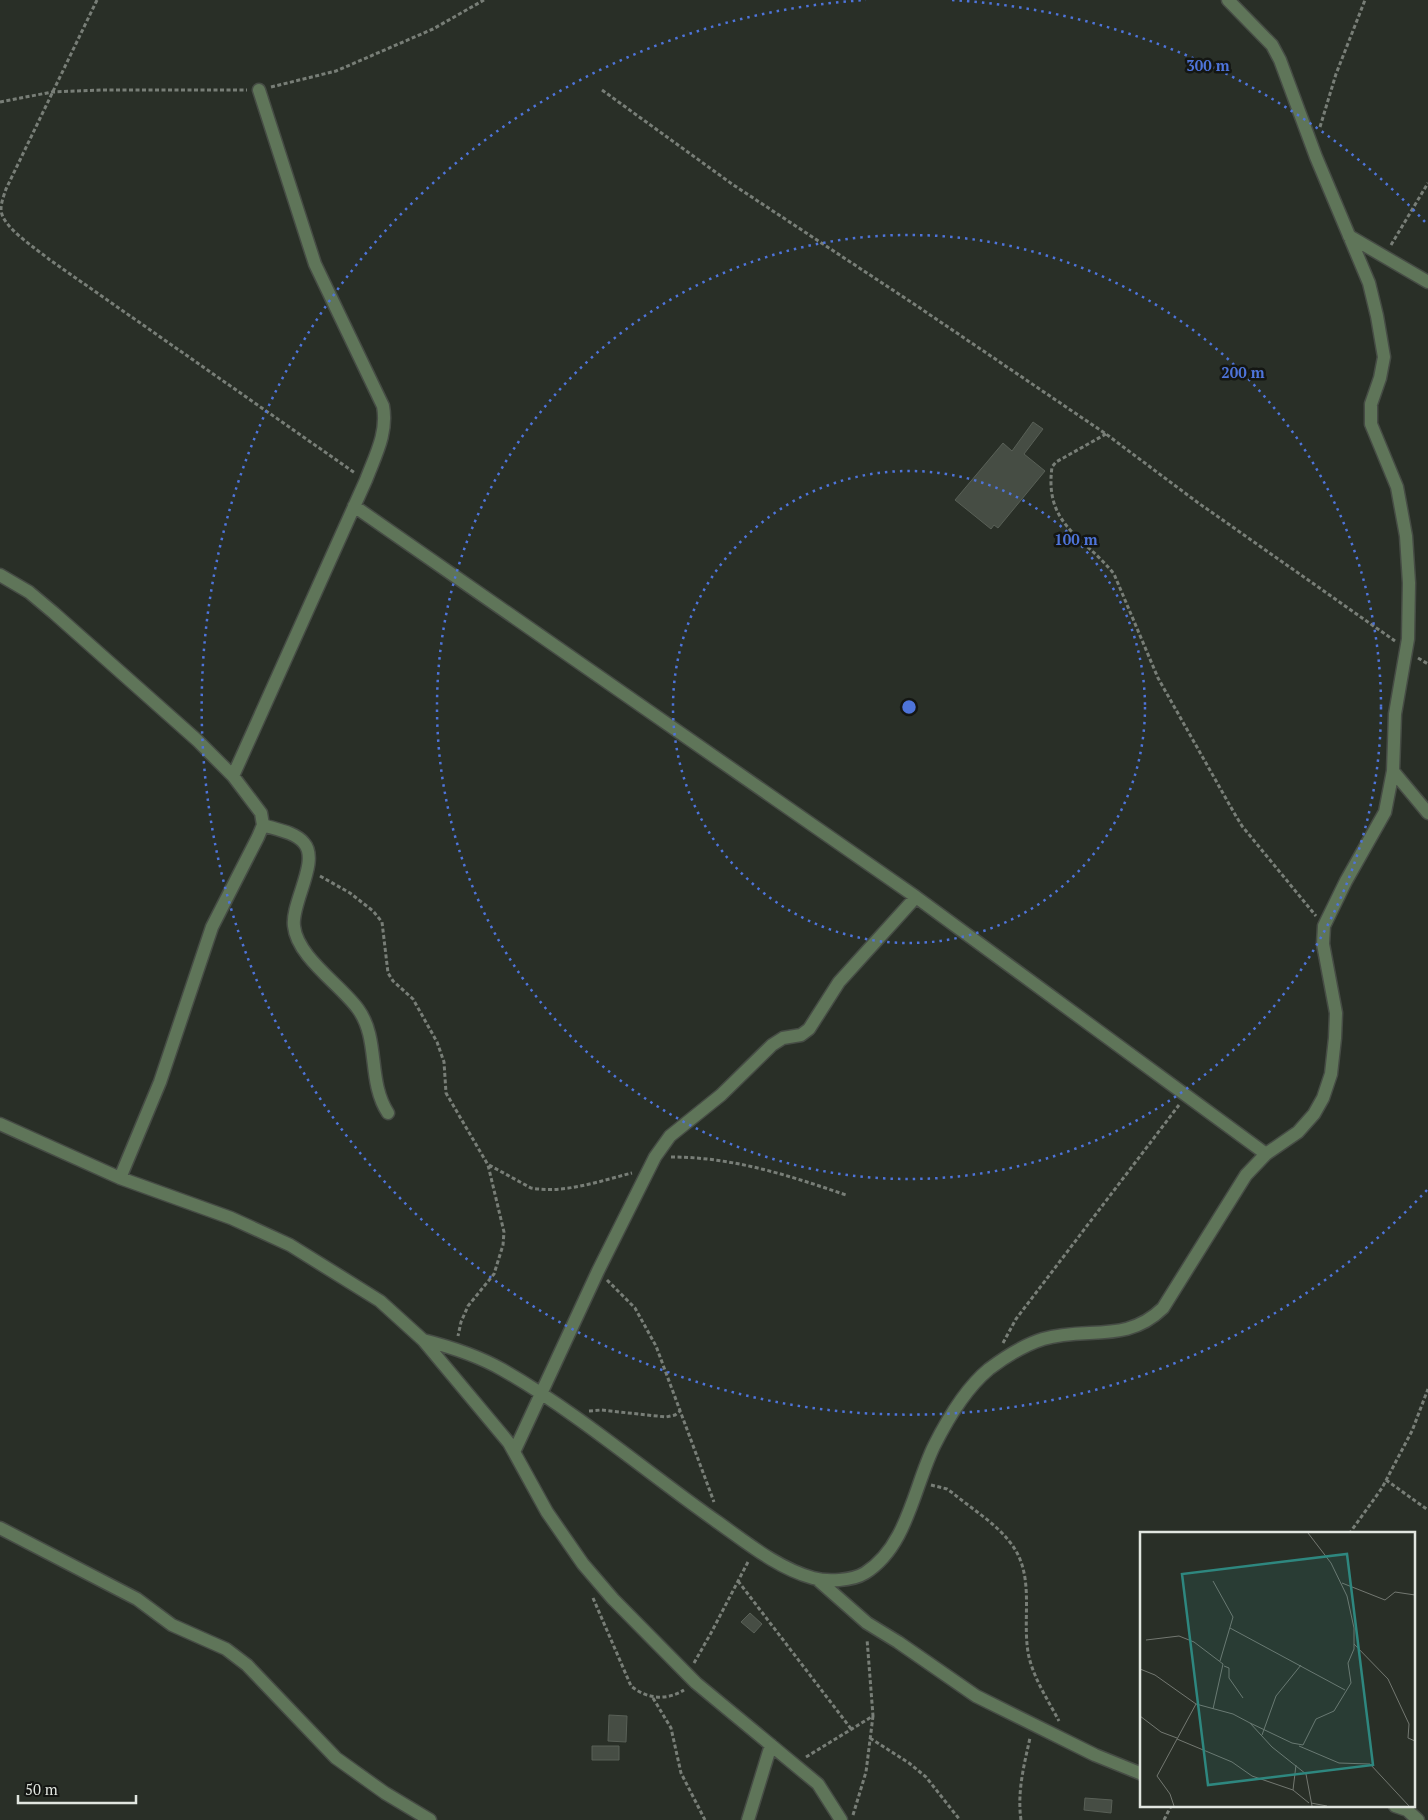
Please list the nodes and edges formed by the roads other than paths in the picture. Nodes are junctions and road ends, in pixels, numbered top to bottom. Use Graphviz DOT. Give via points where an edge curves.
graph roads {
  1 [pos="1228,0"];
  2 [pos="259,90"];
  3 [pos="1349,236"];
  4 [pos="1428,282"];
  5 [pos="354,506"];
  6 [pos="0,575"];
  7 [pos="1393,771"];
  8 [pos="233,776"];
  9 [pos="1428,813"];
  10 [pos="263,825"];
  11 [pos="916,897"];
  12 [pos="388,1113"];
  13 [pos="0,1124"];
  14 [pos="1266,1154"];
  15 [pos="120,1178"];
  16 [pos="423,1340"];
  17 [pos="542,1395"];
  18 [pos="514,1452"];
  19 [pos="0,1528"];
  20 [pos="817,1579"];
  21 [pos="771,1745"];
  22 [pos="1140,1773"];
  23 [pos="1401,1808"];
  24 [pos="430,1820"];
  25 [pos="748,1820"];
  26 [pos="842,1820"];
  27 [pos="1418,1820"];
  1 -- 3 [label="street" via="1272,45 1280,60"];
  2 -- 5 [label="street" via="315,264 383,406 382,438"];
  3 -- 4 [label="street"];
  3 -- 7 [label="street" via="1369,283 1384,357 1371,404 1371,424 1397,487 1406,536 1409,583 1406,650 1395,714"];
  5 -- 8 [label="street"];
  5 -- 11 [label="street"];
  6 -- 8 [label="street" via="54,612"];
  7 -- 9 [label="street"];
  7 -- 14 [label="street" via="1385,812 1324,926 1336,1013 1331,1074 1314,1114 1298,1132"];
  8 -- 10 [label="street" via="261,813"];
  10 -- 12 [label="street" via="294,835 305,843 308,869 293,915 294,928 299,942 311,958 359,1009 368,1028 380,1100"];
  10 -- 15 [label="street" via="212,927 160,1082"];
  11 -- 14 [label="street"];
  11 -- 17 [label="street" via="839,982 808,1029 801,1035 783,1038 766,1050 720,1095 670,1136 652,1162 598,1271"];
  13 -- 15 [label="street"];
  14 -- 20 [label="street" via="1246,1174 1164,1308 1151,1320 1121,1331 1045,1339 1024,1346 988,1370 952,1414 888,1551 863,1574 851,1578"];
  15 -- 16 [label="street" via="231,1218 290,1245 380,1301"];
  16 -- 17 [label="street" via="456,1349 503,1370"];
  16 -- 18 [label="street"];
  17 -- 18 [label="street"];
  17 -- 20 [label="street" via="754,1548 800,1574"];
  18 -- 21 [label="street" via="547,1512 583,1564 613,1599 696,1683"];
  19 -- 24 [label="street" via="137,1599 172,1625 226,1649 247,1665 336,1758"];
  20 -- 22 [label="street" via="867,1624 976,1696"];
  21 -- 25 [label="street"];
  21 -- 26 [label="street" via="826,1794"];
  23 -- 27 [label="street"];
}
